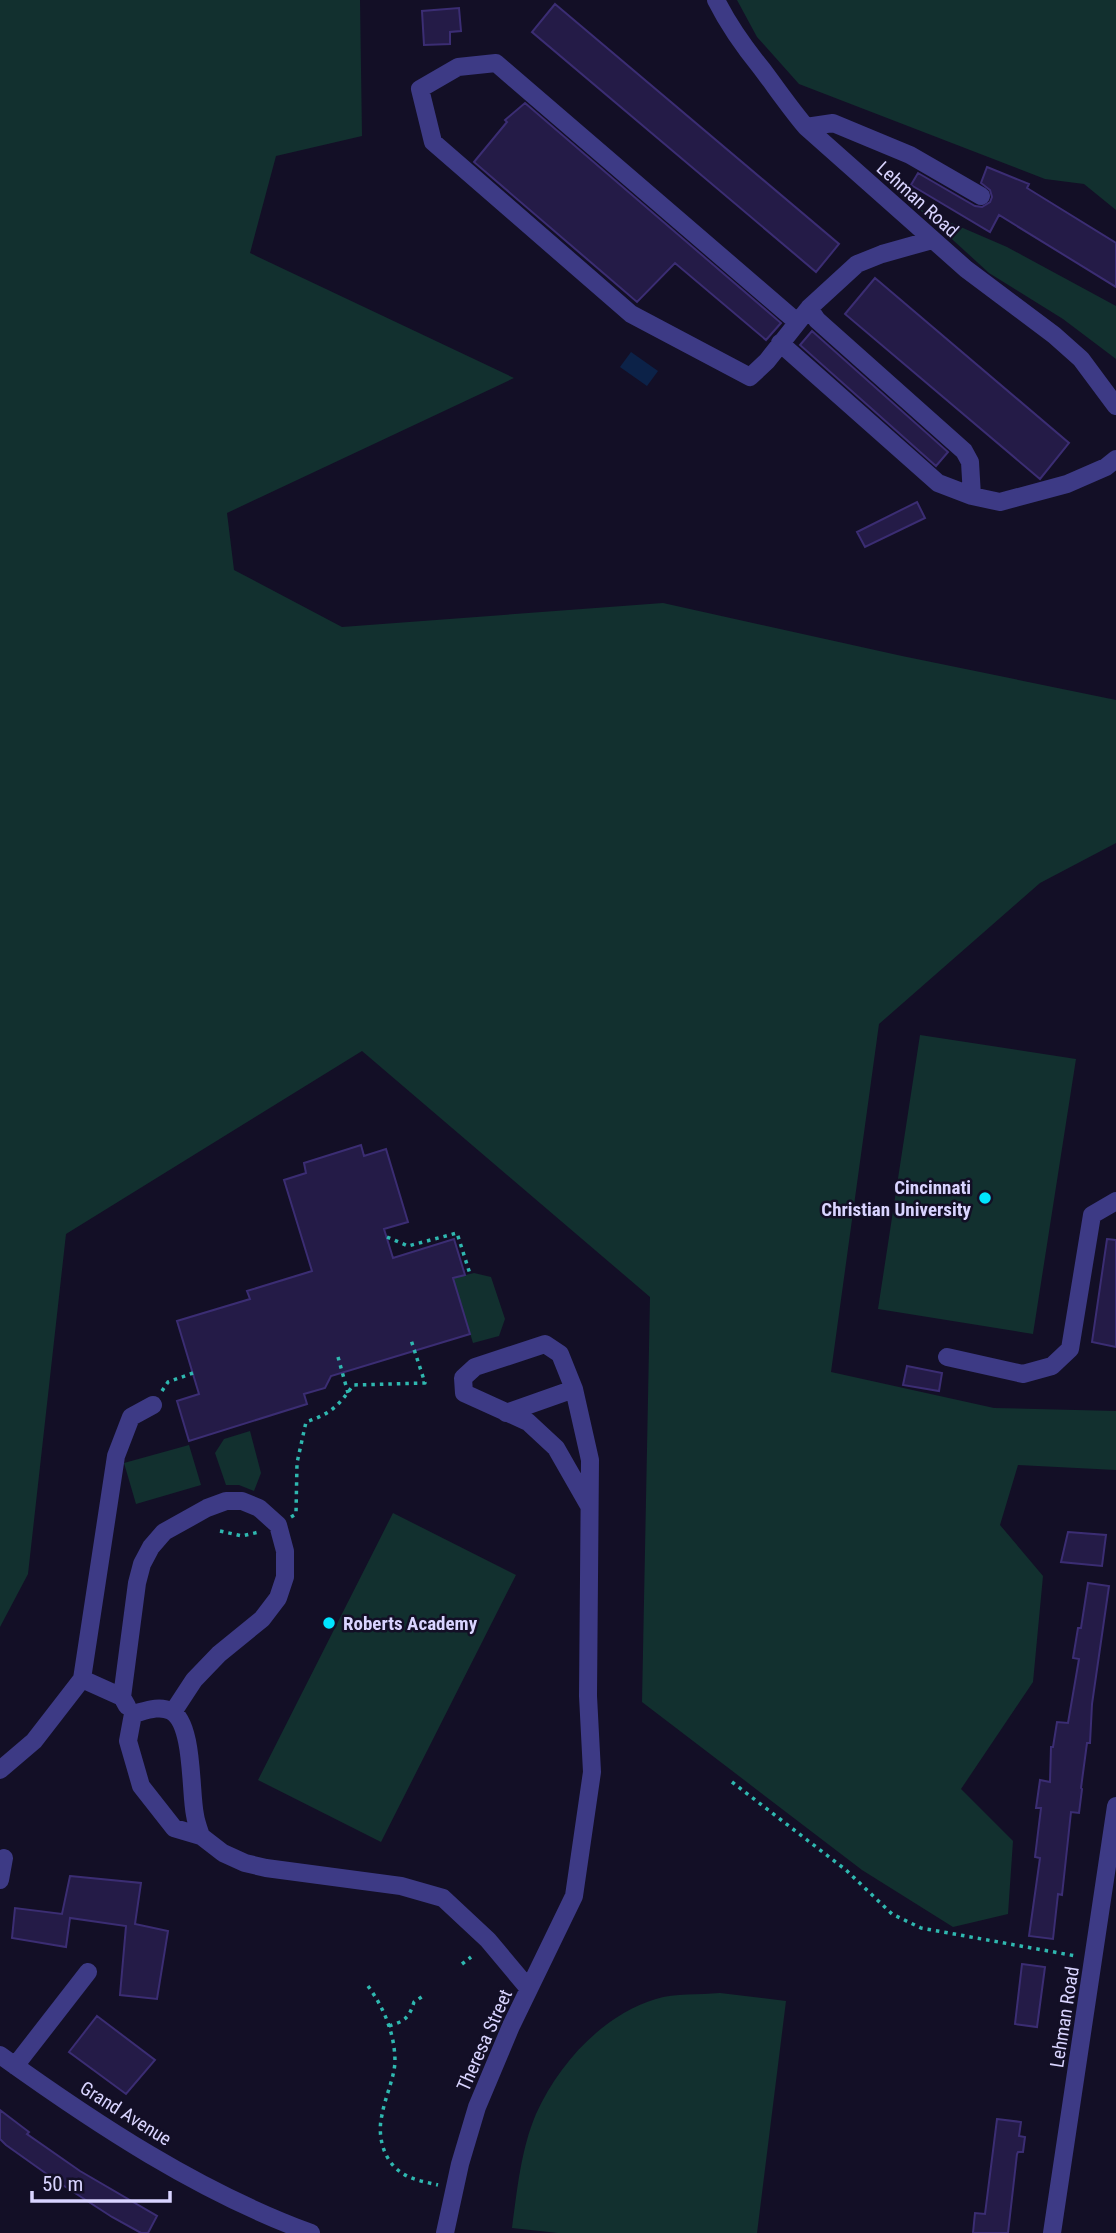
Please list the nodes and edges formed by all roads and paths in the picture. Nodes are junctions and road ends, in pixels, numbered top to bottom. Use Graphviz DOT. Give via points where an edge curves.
graph roads {
  1 [pos="716,0"];
  2 [pos="806,127"];
  3 [pos="981,196"];
  4 [pos="932,240"];
  5 [pos="809,307"];
  6 [pos="797,322"];
  7 [pos="780,344"];
  8 [pos="1116,406"];
  9 [pos="1116,459"];
  10 [pos="972,496"];
  11 [pos="1116,1201"];
  12 [pos="387,1237"];
  13 [pos="470,1274"];
  14 [pos="411,1340"];
  15 [pos="338,1357"];
  16 [pos="947,1357"];
  17 [pos="193,1373"];
  18 [pos="574,1389"];
  19 [pos="348,1393"];
  20 [pos="153,1405"];
  21 [pos="506,1413"];
  22 [pos="588,1504"];
  23 [pos="287,1520"];
  24 [pos="220,1531"];
  25 [pos="264,1531"];
  26 [pos="82,1679"];
  27 [pos="122,1697"];
  28 [pos="173,1712"];
  29 [pos="133,1714"];
  30 [pos="0,1770"];
  31 [pos="732,1782"];
  32 [pos="1116,1806"];
  33 [pos="201,1836"];
  34 [pos="4,1858"];
  35 [pos="0,1880"];
  36 [pos="1080,1956"];
  37 [pos="471,1957"];
  38 [pos="462,1964"];
  39 [pos="88,1972"];
  40 [pos="368,1986"];
  41 [pos="529,1989"];
  42 [pos="423,1997"];
  43 [pos="389,2026"];
  44 [pos="0,2055"];
  45 [pos="15,2066"];
  46 [pos="438,2185"];
  47 [pos="272,2226"];
  48 [pos="311,2233"];
  49 [pos="445,2233"];
  50 [pos="1052,2233"];
  1 -- 2 [label="street, Lehman Road" via="746,50"];
  2 -- 3 [label="street" via="834,123 910,155"];
  2 -- 4 [label="street, Lehman Road"];
  4 -- 5 [label="street" via="857,264"];
  4 -- 8 [label="street, Lehman Road" via="1081,359"];
  5 -- 6 [label="street"];
  5 -- 10 [label="street" via="817,320 964,451 970,462"];
  6 -- 7 [label="street"];
  6 -- 7 [label="street" via="496,64 458,68 420,89 433,142 631,314 750,377"];
  7 -- 10 [label="street" via="938,483"];
  9 -- 10 [label="street" via="1067,484 1009,500"];
  11 -- 16 [label="street" via="1092,1215 1070,1349 1052,1366 1023,1374"];
  12 -- 13 [label="path" via="408,1247 457,1233"];
  14 -- 19 [label="path" via="425,1382 353,1385"];
  15 -- 19 [label="path"];
  17 -- 20 [label="path" via="168,1382"];
  18 -- 21 [label="street"];
  18 -- 21 [label="street, Theresa Street" via="560,1354 545,1344 475,1367 463,1378 464,1394"];
  18 -- 22 [label="street, Theresa Street" via="590,1460"];
  19 -- 23 [label="path" via="327,1415 306,1422 297,1463 296,1514"];
  20 -- 26 [label="street" via="131,1417 116,1456"];
  21 -- 22 [label="street" via="528,1422 556,1448"];
  22 -- 41 [label="street, Theresa Street" via="592,1772 574,1896"];
  24 -- 25 [label="path" via="242,1536"];
  26 -- 27 [label="street"];
  26 -- 30 [label="street" via="34,1741"];
  27 -- 28 [label="street" via="137,1583 151,1547 164,1532 207,1508 242,1501 259,1508 278,1525 285,1577 278,1598 262,1619 194,1680"];
  27 -- 29 [label="street"];
  28 -- 29 [label="street" via="160,1708"];
  28 -- 33 [label="street" via="183,1725"];
  29 -- 33 [label="street" via="128,1741 141,1786 173,1828"];
  31 -- 36 [label="path" via="846,1870 892,1914 921,1928"];
  32 -- 50 [label="street, Lehman Road"];
  33 -- 41 [label="street" via="245,1863 401,1886 443,1898 488,1940"];
  34 -- 35 [label="street"];
  37 -- 38 [label="path"];
  39 -- 45 [label="street"];
  40 -- 43 [label="path"];
  41 -- 49 [label="street, Theresa Street" via="477,2107"];
  42 -- 43 [label="path" via="414,2002 403,2022"];
  43 -- 46 [label="path" via="395,2064 381,2117 383,2149 402,2174"];
  44 -- 45 [label="street, Grand Avenue"];
  45 -- 47 [label="street, Grand Avenue"];
  47 -- 48 [label="street, Grand Avenue"];
}
